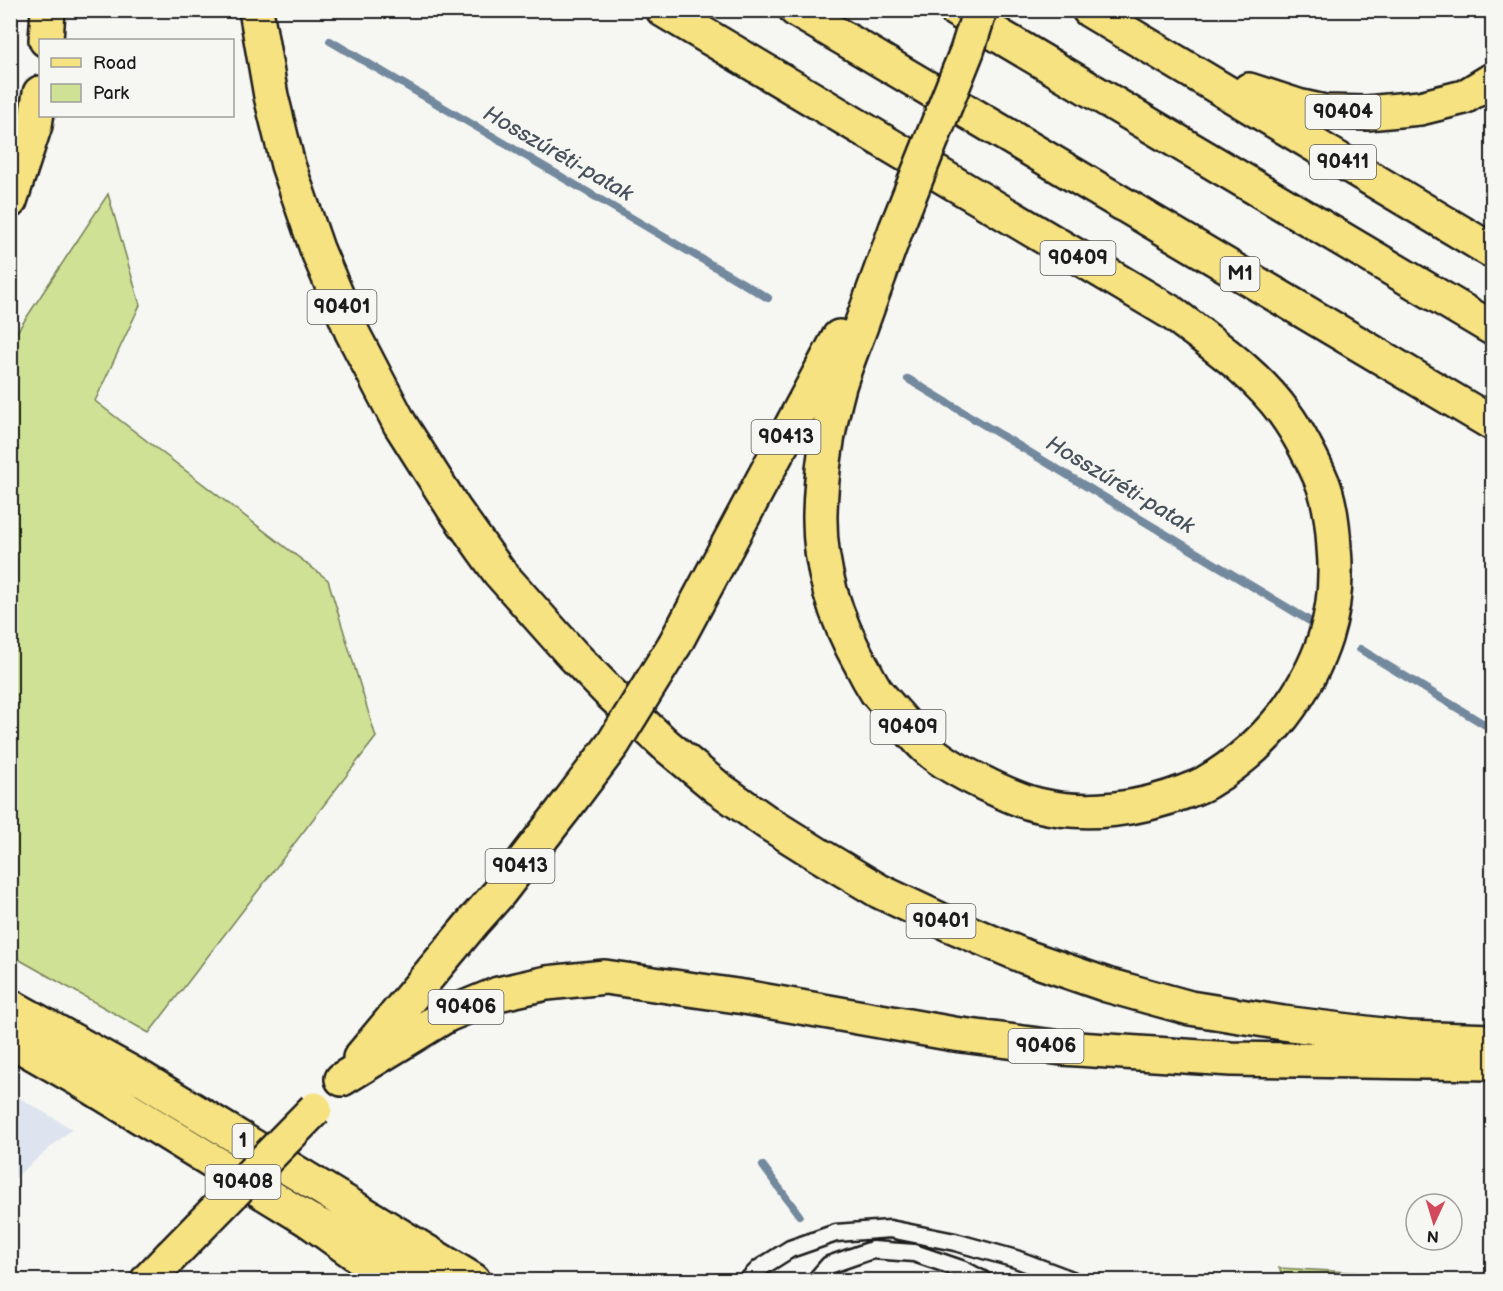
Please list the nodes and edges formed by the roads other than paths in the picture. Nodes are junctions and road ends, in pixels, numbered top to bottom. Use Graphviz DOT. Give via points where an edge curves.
graph roads {
  1 [pos="48,10"];
  2 [pos="256,10"];
  3 [pos="663,10"];
  4 [pos="796,10"];
  5 [pos="956,10"];
  6 [pos="980,10"];
  7 [pos="1089,10"];
  8 [pos="46,39"];
  9 [pos="1194,73"];
  10 [pos="1492,80"];
  11 [pos="39,100"];
  12 [pos="10,201"];
  13 [pos="896,229"];
  14 [pos="1492,251"];
  15 [pos="1492,328"];
  16 [pos="1492,423"];
  17 [pos="10,1006"];
  18 [pos="10,1041"];
  19 [pos="1492,1041"];
  20 [pos="1492,1063"];
  21 [pos="342,1078"];
  22 [pos="310,1221"];
  23 [pos="968,1275"];
  24 [pos="148,1281"];
  25 [pos="392,1281"];
  26 [pos="426,1281"];
  27 [pos="473,1281"];
  28 [pos="748,1281"];
  29 [pos="816,1281"];
  30 [pos="983,1281"];
  31 [pos="1072,1281"];
  1 -- 8 [label="main road"];
  2 -- 19 [label="main road, 90401" via="288,165 317,249 352,332 400,424 499,572 578,661 676,753 768,823 879,891 951,926 1036,960 1190,1008 1407,1038"];
  3 -- 13 [label="main road, 90409" via="1172,313 1236,361 1286,415 1323,485 1333,528 1336,566 1330,625 1308,679 1292,704 1256,746 1204,784 1139,806 1070,810 1037,805 965,775 929,750 875,689 841,625 823,558 820,517 828,432 840,383"];
  4 -- 16 [label="main road, M1"];
  5 -- 15 [label="main road"];
  6 -- 13 [label="main road, 90413, bridge"];
  7 -- 9 [label="main road, 90411"];
  9 -- 10 [label="main road, 90404" via="1298,106 1325,112 1367,113 1420,108 1464,97"];
  9 -- 14 [label="main road, 90411"];
  11 -- 12 [label="main road" via="35,126"];
  13 -- 21 [label="main road, 90413, bridge" via="675,644 613,744 500,892"];
  17 -- 27 [label="main road, 1" via="144,1080"];
  18 -- 22 [label="main road, 1"];
  20 -- 21 [label="main road, 90406" via="1231,1059 1062,1048 605,977 547,983 498,994 447,1015"];
  21 -- 24 [label="main road, 90408, bridge"];
  22 -- 25 [label="main road"];
  22 -- 26 [label="main road, 1"];
  23 -- 29 [label="lane" via="914,1253 872,1250 829,1265"];
  23 -- 30 [label="lane"];
  28 -- 31 [label="lane" via="760,1268 790,1249 836,1233 890,1229 1016,1258"];
}
